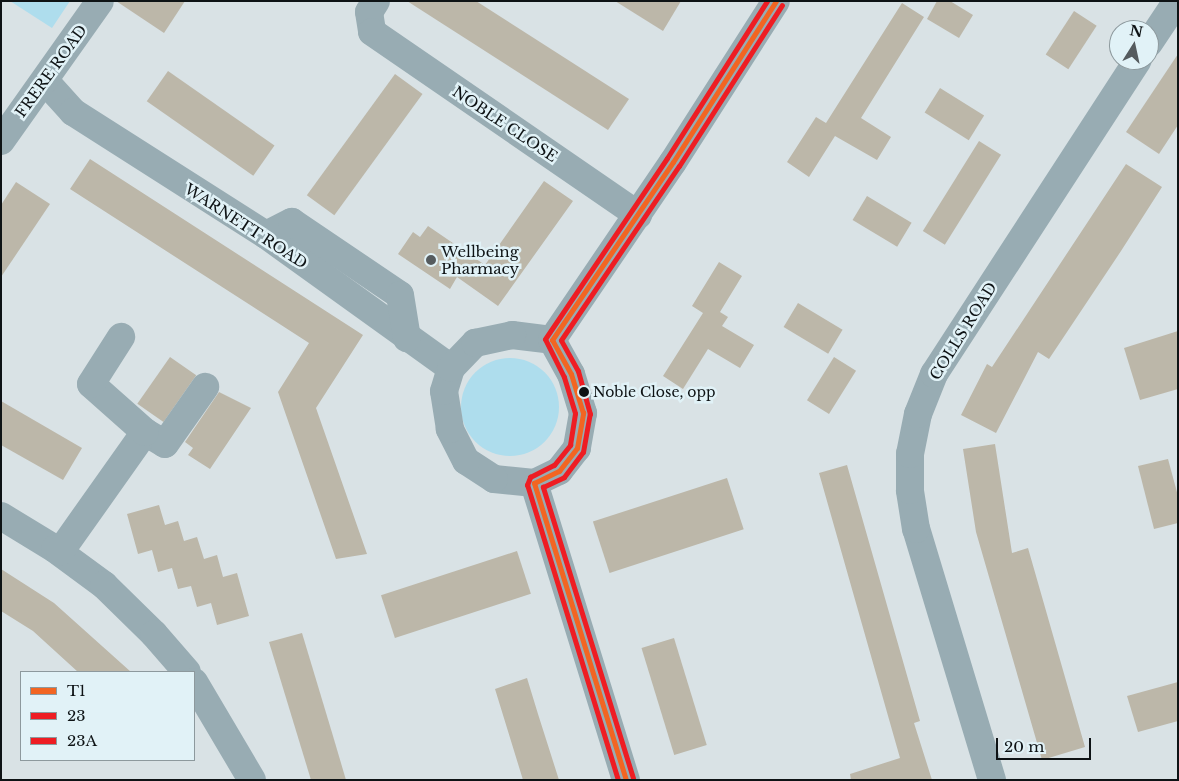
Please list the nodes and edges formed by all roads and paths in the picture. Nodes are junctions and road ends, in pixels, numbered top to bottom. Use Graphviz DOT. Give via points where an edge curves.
graph roads {
  1 [pos="100,1"];
  2 [pos="376,1"];
  3 [pos="776,1"];
  4 [pos="1177,1"];
  5 [pos="1159,29"];
  6 [pos="1132,70"];
  7 [pos="45,81"];
  8 [pos="1,141"];
  9 [pos="638,215"];
  10 [pos="121,337"];
  11 [pos="552,340"];
  12 [pos="451,368"];
  13 [pos="205,387"];
  14 [pos="145,432"];
  15 [pos="534,483"];
  16 [pos="1,516"];
  17 [pos="60,552"];
  18 [pos="186,671"];
  19 [pos="195,684"];
  20 [pos="252,780"];
  21 [pos="626,780"];
  22 [pos="992,780"];
  1 -- 7 [label="street, FRERE ROAD"];
  2 -- 9 [label="street, NOBLE CLOSE" via="369,12 372,32"];
  3 -- 9 [label="street"];
  4 -- 5 [label="street"];
  6 -- 22 [label="street, COLLS ROAD" via="934,374 918,414 910,454 910,490 916,529"];
  7 -- 8 [label="street, FRERE ROAD"];
  7 -- 12 [label="street, WARNETT ROAD" via="73,112 266,235"];
  9 -- 11 [label="street"];
  10 -- 14 [label="street" via="91,384"];
  11 -- 12 [label="street" via="512,335 475,343"];
  11 -- 15 [label="street" via="571,374 582,413 577,448 559,471"];
  12 -- 15 [label="street" via="444,391 448,420 466,460 494,479"];
  13 -- 14 [label="street" via="165,444"];
  14 -- 17 [label="street"];
  15 -- 21 [label="street"];
  16 -- 17 [label="street"];
  17 -- 18 [label="street" via="104,585"];
  19 -- 20 [label="street"];
}
